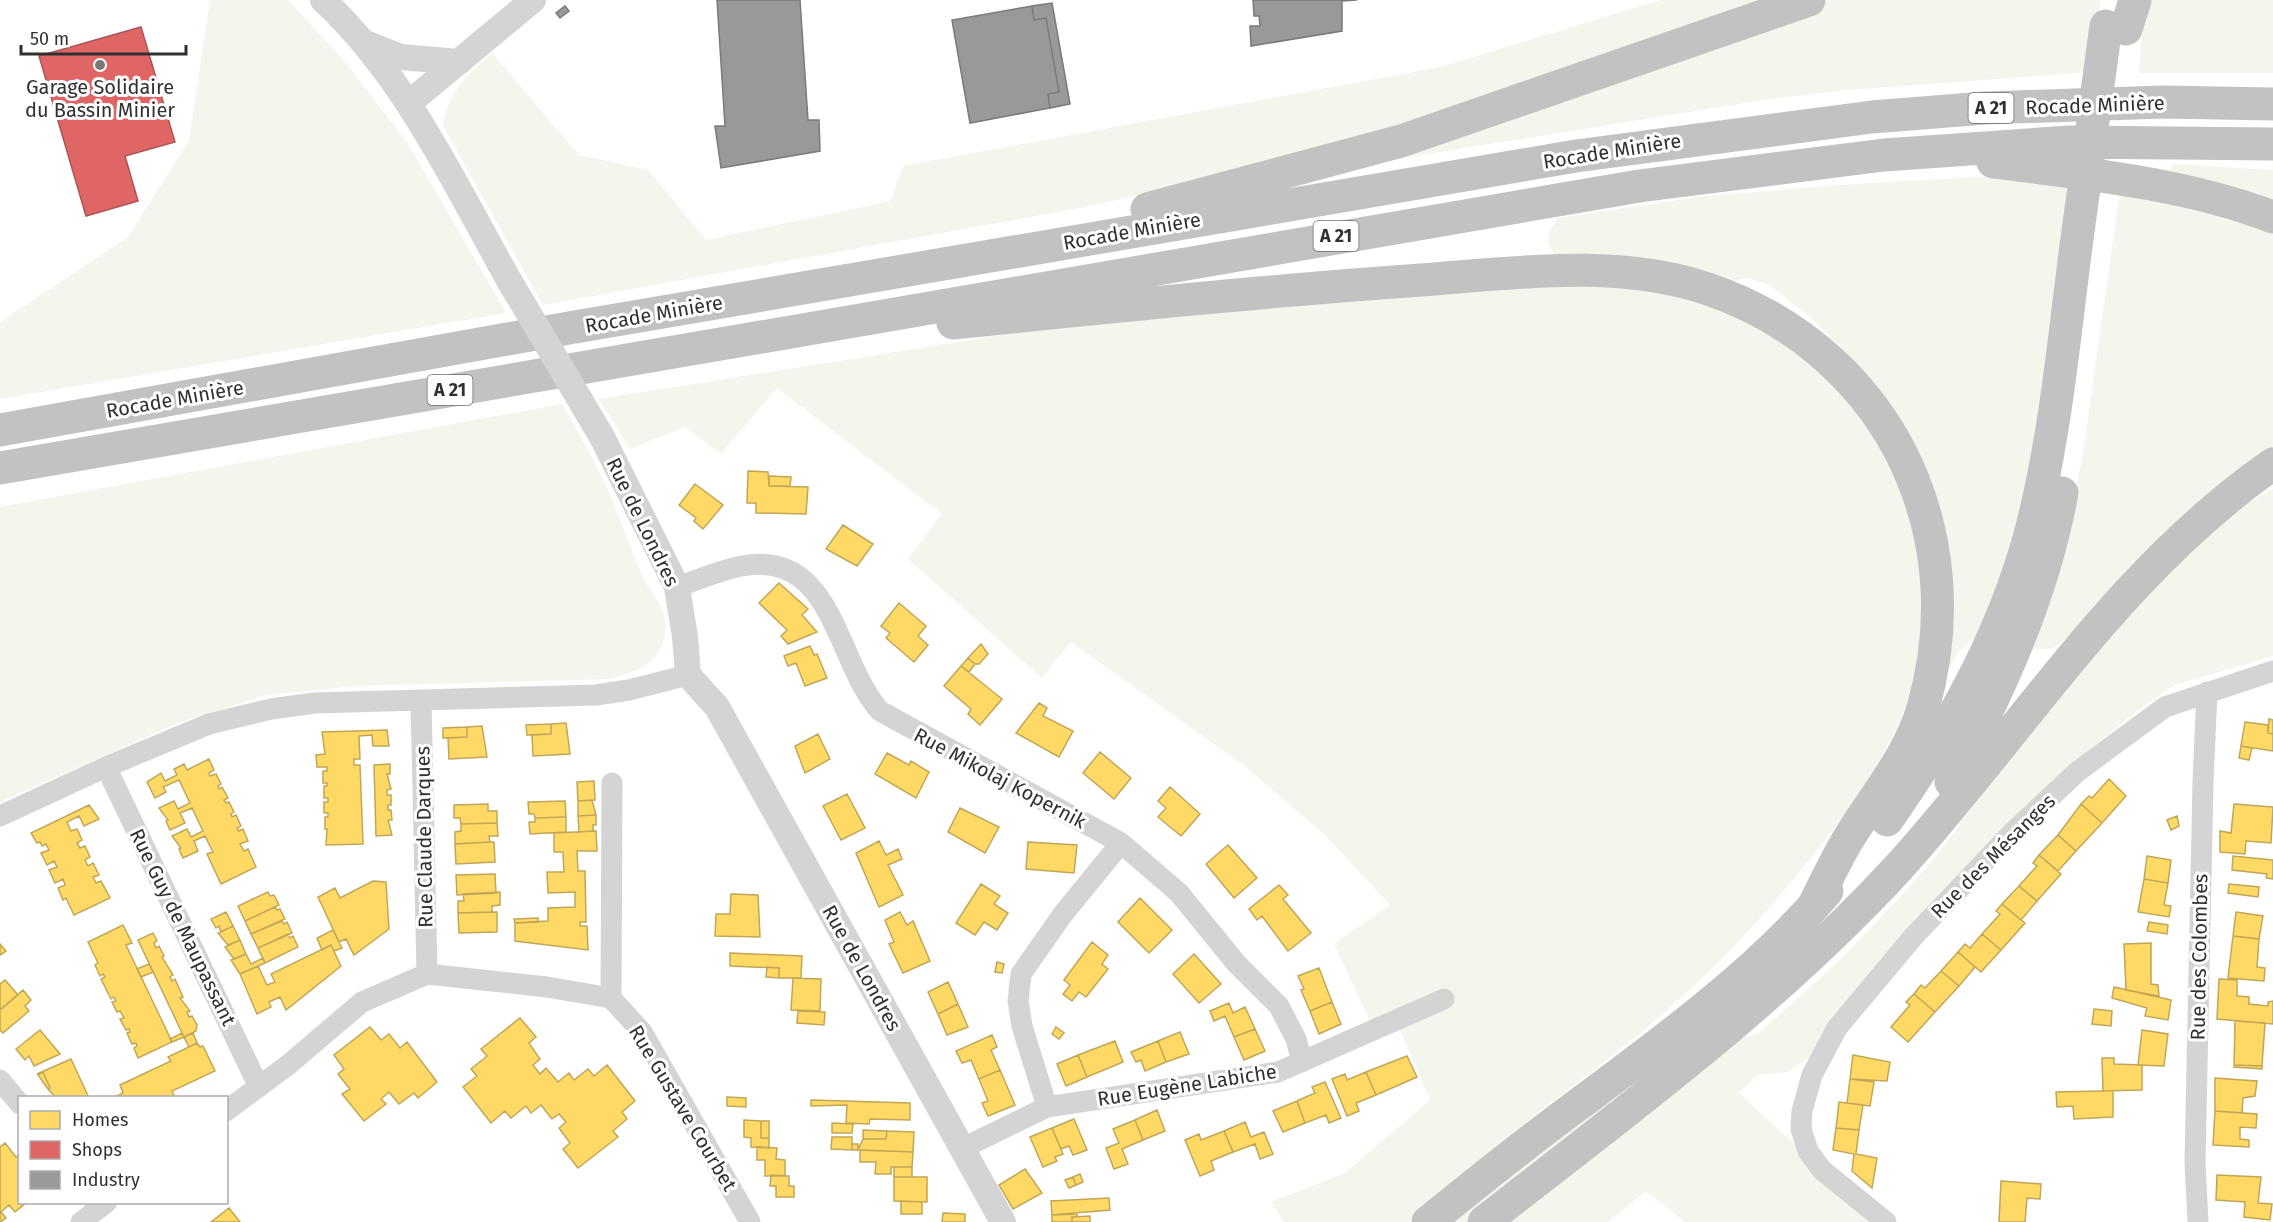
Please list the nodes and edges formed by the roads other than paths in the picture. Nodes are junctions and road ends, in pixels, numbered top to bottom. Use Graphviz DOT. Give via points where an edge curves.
graph roads {
  1 [pos="323,0"];
  2 [pos="533,0"];
  3 [pos="1809,0"];
  4 [pos="2120,14"];
  5 [pos="361,42"];
  6 [pos="459,62"];
  7 [pos="410,104"];
  8 [pos="2273,104"];
  9 [pos="2273,144"];
  10 [pos="1982,148"];
  11 [pos="2273,217"];
  12 [pos="1060,243"];
  13 [pos="2087,247"];
  14 [pos="899,312"];
  15 [pos="0,430"];
  16 [pos="0,468"];
  17 [pos="2267,470"];
  18 [pos="677,587"];
  19 [pos="2273,671"];
  20 [pos="688,675"];
  21 [pos="2207,692"];
  22 [pos="421,700"];
  23 [pos="106,767"];
  24 [pos="612,783"];
  25 [pos="0,816"];
  26 [pos="1920,842"];
  27 [pos="1121,843"];
  28 [pos="1814,907"];
  29 [pos="427,974"];
  30 [pos="611,998"];
  31 [pos="1444,999"];
  32 [pos="1302,1062"];
  33 [pos="1,1084"];
  34 [pos="259,1087"];
  35 [pos="18,1102"];
  36 [pos="1047,1107"];
  37 [pos="228,1110"];
  38 [pos="961,1149"];
  39 [pos="101,1204"];
  40 [pos="81,1222"];
  41 [pos="750,1222"];
  42 [pos="1003,1222"];
  43 [pos="1428,1222"];
  44 [pos="1484,1222"];
  45 [pos="1886,1222"];
  46 [pos="2198,1222"];
  1 -- 5 [label="street, Rue de Londres"];
  2 -- 6 [label="street"];
  3 -- 12 [label="highway" via="1401,141 1102,219"];
  4 -- 13 [label="highway, bridge"];
  5 -- 6 [label="street" via="401,57"];
  5 -- 7 [label="street, Rue de Londres"];
  6 -- 7 [label="street"];
  7 -- 18 [label="street, Rue de Londres, bridge" via="602,437"];
  8 -- 12 [label="highway, Rocade Minière / A 21" via="2079,104 1872,117 1576,156"];
  9 -- 10 [label="highway, Rocade Minière / A 21" via="2070,142"];
  10 -- 11 [label="highway" via="1993,162 2132,179"];
  10 -- 14 [label="highway, Rocade Minière / A 21" via="1884,155 1639,186"];
  12 -- 15 [label="highway, Rocade Minière / A 21"];
  13 -- 26 [label="highway" via="2070,452 2047,563 1992,704"];
  13 -- 28 [label="highway" via="2038,504 2025,554 1995,632 1966,696 1933,754 1885,823"];
  14 -- 16 [label="highway, Rocade Minière / A 21"];
  14 -- 28 [label="highway" via="936,325 1333,286 1587,271 1658,276 1705,288 1752,306 1797,333 1837,365 1866,396 1909,468 1925,510 1936,564 1940,612 1925,701 1907,747 1850,835"];
  17 -- 26 [label="highway" via="2206,515 2130,590"];
  18 -- 20 [label="street, Rue de Londres"];
  18 -- 27 [label="street, Rue Mikolaj Kopernik" via="740,566 779,566 796,574 823,600 856,677 880,711"];
  19 -- 21 [label="street, Rue des Mésanges"];
  20 -- 22 [label="street" via="596,694"];
  20 -- 38 [label="street, Rue de Londres" via="722,716"];
  21 -- 45 [label="street, Rue des Mésanges" via="2165,707 2077,772 2011,834 1914,936 1837,1028 1809,1084 1801,1129 1808,1151 1822,1170"];
  21 -- 46 [label="street, Rue des Colombes" via="2195,1163"];
  22 -- 23 [label="street" via="315,703 271,709 209,724"];
  22 -- 29 [label="street, Rue Claude Darques"];
  23 -- 25 [label="street"];
  23 -- 34 [label="street, Rue Guy de Maupassant"];
  24 -- 30 [label="street"];
  26 -- 44 [label="highway" via="1791,974 1650,1092"];
  27 -- 32 [label="street, Rue Mikolaj Kopernik" via="1179,893 1236,963 1279,1006 1296,1039"];
  27 -- 36 [label="street" via="1063,914 1021,974 1018,1001 1022,1026"];
  28 -- 43 [label="highway" via="1738,978"];
  29 -- 30 [label="street"];
  29 -- 34 [label="street" via="362,1002"];
  30 -- 41 [label="street, Rue Gustave Courbet" via="642,1032"];
  31 -- 32 [label="street, Rue Eugène Labiche"];
  32 -- 36 [label="street, Rue Eugène Labiche" via="1278,1072"];
  33 -- 35 [label="street"];
  34 -- 37 [label="street"];
  36 -- 38 [label="street, Rue Eugène Labiche"];
  38 -- 42 [label="street, Rue de Londres"];
  39 -- 40 [label="street"];
}
